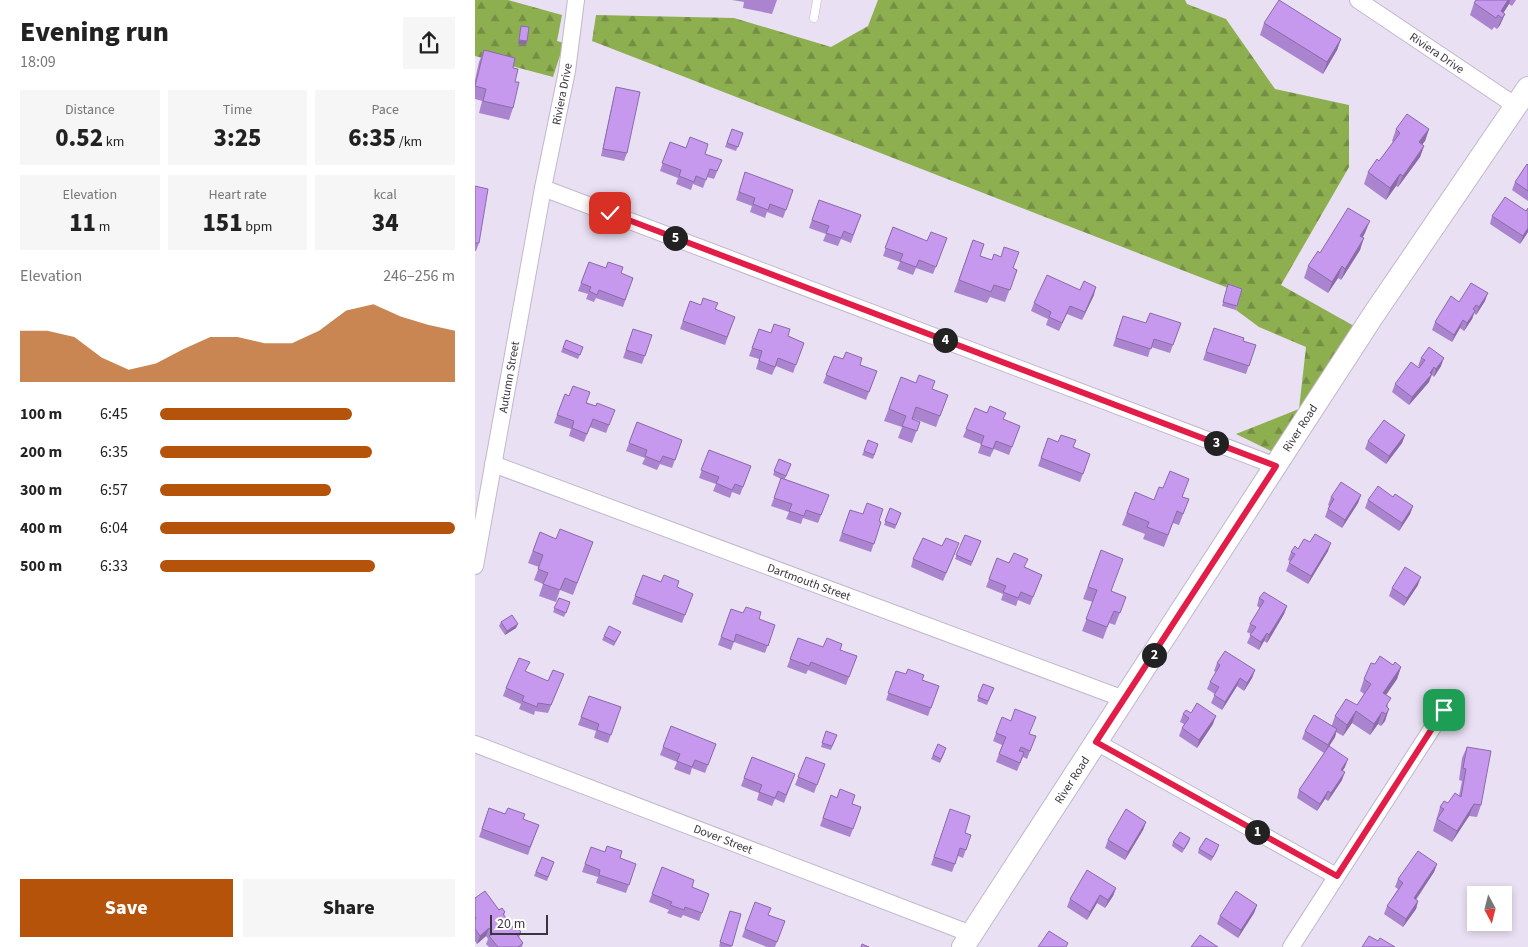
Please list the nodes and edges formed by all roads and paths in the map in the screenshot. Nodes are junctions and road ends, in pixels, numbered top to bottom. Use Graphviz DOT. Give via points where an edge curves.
graph roads {
  1 [pos="576,0"];
  2 [pos="817,0"];
  3 [pos="1358,0"];
  4 [pos="814,18"];
  5 [pos="1522,97"];
  6 [pos="543,188"];
  7 [pos="493,464"];
  8 [pos="1276,466"];
  9 [pos="475,566"];
  10 [pos="1124,699"];
  11 [pos="1444,710"];
  12 [pos="1096,742"];
  13 [pos="475,744"];
  14 [pos="1337,876"];
  15 [pos="967,941"];
  16 [pos="1291,947"];
  1 -- 6 [label="street, Riviera Drive" via="567,71"];
  2 -- 4 [label="lane"];
  3 -- 5 [label="street, Riviera Drive"];
  5 -- 8 [label="street, River Road" via="1374,314"];
  6 -- 7 [label="street, Autumn Street"];
  6 -- 8 [label="street"];
  7 -- 9 [label="street, Autumn Street"];
  7 -- 10 [label="street, Dartmouth Street"];
  8 -- 10 [label="street, River Road"];
  10 -- 12 [label="street, River Road"];
  11 -- 14 [label="street"];
  12 -- 14 [label="street"];
  12 -- 15 [label="street, River Road"];
  13 -- 15 [label="street, Dover Street"];
  14 -- 16 [label="street"];
}
